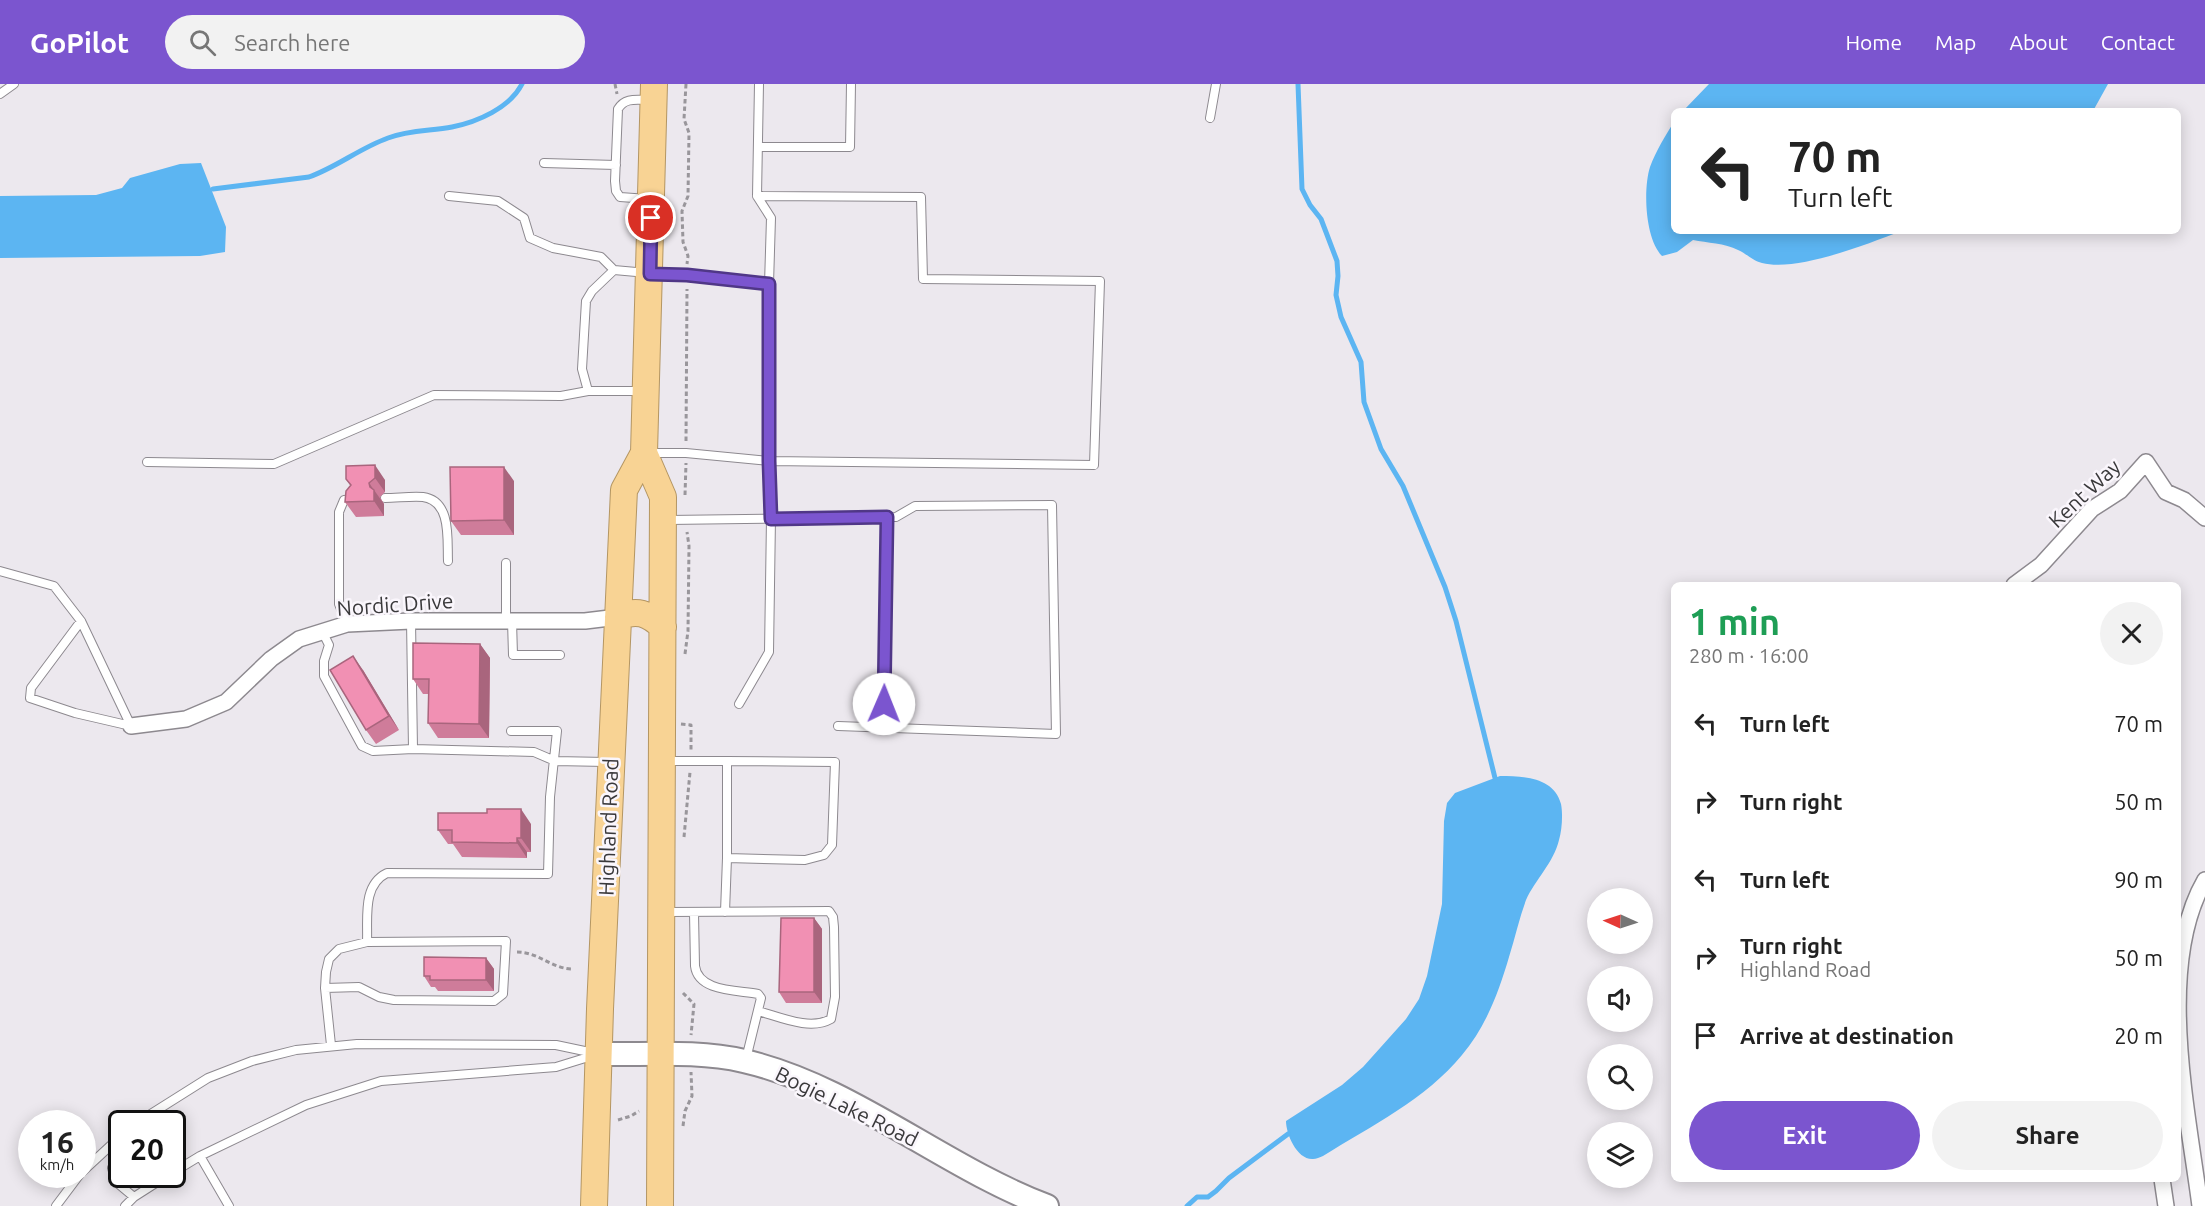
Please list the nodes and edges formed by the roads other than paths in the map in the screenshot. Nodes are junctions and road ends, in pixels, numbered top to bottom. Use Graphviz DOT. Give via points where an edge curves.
graph roads {
  1 [pos="14,84"];
  2 [pos="759,84"];
  3 [pos="851,84"];
  4 [pos="1216,84"];
  5 [pos="654,92"];
  6 [pos="0,94"];
  7 [pos="1210,118"];
  8 [pos="758,147"];
  9 [pos="544,164"];
  10 [pos="616,165"];
  11 [pos="449,196"];
  12 [pos="757,196"];
  13 [pos="652,199"];
  14 [pos="614,270"];
  15 [pos="650,274"];
  16 [pos="769,284"];
  17 [pos="588,391"];
  18 [pos="646,391"];
  19 [pos="644,453"];
  20 [pos="769,461"];
  21 [pos="147,462"];
  22 [pos="385,498"];
  23 [pos="355,499"];
  24 [pos="887,517"];
  25 [pos="2205,518"];
  26 [pos="771,519"];
  27 [pos="663,520"];
  28 [pos="448,561"];
  29 [pos="506,563"];
  30 [pos="0,571"];
  31 [pos="2018,582"];
  32 [pos="618,617"];
  33 [pos="81,621"];
  34 [pos="411,621"];
  35 [pos="509,621"];
  36 [pos="346,624"];
  37 [pos="663,627"];
  38 [pos="322,631"];
  39 [pos="560,655"];
  40 [pos="739,704"];
  41 [pos="131,726"];
  42 [pos="838,726"];
  43 [pos="884,728"];
  44 [pos="510,731"];
  45 [pos="413,749"];
  46 [pos="555,761"];
  47 [pos="662,761"];
  48 [pos="727,761"];
  49 [pos="611,763"];
  50 [pos="727,858"];
  51 [pos="2205,880"];
  52 [pos="661,912"];
  53 [pos="694,912"];
  54 [pos="725,912"];
  55 [pos="367,942"];
  56 [pos="2181,963"];
  57 [pos="326,988"];
  58 [pos="758,1011"];
  59 [pos="331,1045"];
  60 [pos="599,1054"];
  61 [pos="660,1055"];
  62 [pos="745,1061"];
  63 [pos="2181,1098"];
  64 [pos="166,1103"];
  65 [pos="156,1110"];
  66 [pos="160,1110"];
  67 [pos="108,1148"];
  68 [pos="200,1156"];
  69 [pos="96,1159"];
  70 [pos="186,1165"];
  71 [pos="2162,1182"];
  72 [pos="70,1188"];
  73 [pos="123,1188"];
  74 [pos="148,1188"];
  75 [pos="134,1197"];
  76 [pos="56,1206"];
  77 [pos="124,1206"];
  78 [pos="229,1206"];
  79 [pos="594,1206"];
  80 [pos="660,1206"];
  81 [pos="1047,1206"];
  82 [pos="2166,1206"];
  83 [pos="2200,1206"];
  1 -- 6 [label="lane"];
  2 -- 8 [label="lane"];
  3 -- 8 [label="lane" via="850,147"];
  4 -- 7 [label="lane"];
  5 -- 10 [label="lane" via="621,103"];
  5 -- 13 [label="highway, Highland Road"];
  8 -- 12 [label="lane"];
  9 -- 10 [label="lane"];
  10 -- 13 [label="lane" via="616,191 620,197"];
  11 -- 14 [label="lane" via="498,201 524,218 530,238 553,248 601,257"];
  12 -- 16 [label="lane" via="771,218"];
  12 -- 20 [label="lane" via="921,197 923,279 1100,281 1094,465"];
  13 -- 15 [label="highway, Highland Road"];
  14 -- 15 [label="lane"];
  14 -- 17 [label="lane" via="586,302 582,369"];
  15 -- 16 [label="lane"];
  15 -- 18 [label="highway, Highland Road"];
  16 -- 20 [label="lane"];
  17 -- 18 [label="lane"];
  17 -- 21 [label="lane" via="561,396 434,395 274,464"];
  18 -- 19 [label="highway, Highland Road"];
  19 -- 20 [label="lane"];
  19 -- 27 [label="highway, Highland Road" via="663,497"];
  19 -- 32 [label="highway, Highland Road" via="624,490"];
  20 -- 26 [label="lane"];
  22 -- 28 [label="lane" via="425,497 439,506 447,520"];
  23 -- 36 [label="lane" via="344,500 339,512 339,604"];
  24 -- 26 [label="lane"];
  24 -- 43 [label="lane"];
  24 -- 43 [label="lane" via="896,517 915,506 1052,506 1056,734"];
  25 -- 31 [label="street, Kent Way" via="2184,500 2166,492 2146,462 2120,491 2092,509 2041,565"];
  26 -- 27 [label="lane"];
  26 -- 40 [label="lane" via="769,652"];
  27 -- 37 [label="highway, Highland Road"];
  29 -- 35 [label="lane"];
  30 -- 33 [label="lane" via="54,586"];
  32 -- 35 [label="street, Nordic Drive"];
  32 -- 37 [label="highway" via="637,612"];
  32 -- 49 [label="highway, Highland Road"];
  33 -- 41 [label="lane"];
  33 -- 41 [label="lane" via="31,688 30,698"];
  34 -- 35 [label="street, Nordic Drive"];
  34 -- 36 [label="street, Nordic Drive"];
  34 -- 45 [label="lane"];
  35 -- 39 [label="lane" via="513,655"];
  36 -- 38 [label="street, Nordic Drive"];
  37 -- 47 [label="highway, Highland Road"];
  38 -- 41 [label="street, Nordic Drive" via="299,639 271,659 226,702 186,719"];
  38 -- 45 [label="lane" via="329,645 324,676 362,746 373,751"];
  42 -- 43 [label="lane"];
  44 -- 46 [label="lane" via="557,731"];
  45 -- 46 [label="lane" via="534,752"];
  46 -- 49 [label="lane"];
  46 -- 55 [label="lane" via="548,874 387,873 372,887"];
  47 -- 48 [label="lane"];
  47 -- 52 [label="highway, Highland Road"];
  48 -- 50 [label="lane"];
  48 -- 50 [label="lane" via="835,762 832,845 824,855 805,860"];
  49 -- 60 [label="highway, Highland Road"];
  50 -- 54 [label="lane"];
  51 -- 56 [label="street" via="2187,927"];
  52 -- 53 [label="lane"];
  52 -- 61 [label="highway, Highland Road"];
  53 -- 54 [label="lane"];
  53 -- 58 [label="lane" via="695,966 699,978 718,988 758,994"];
  54 -- 58 [label="lane" via="829,911 833,917 835,997 831,1019 802,1023"];
  55 -- 57 [label="lane" via="343,946 332,954 327,965"];
  55 -- 57 [label="lane" via="506,941 504,994 494,1001 394,1000 359,987"];
  57 -- 59 [label="lane"];
  58 -- 62 [label="lane"];
  59 -- 60 [label="lane, Bogie Lake Road" via="556,1045"];
  59 -- 64 [label="lane, Bogie Lake Road" via="252,1061 208,1078"];
  60 -- 61 [label="main road, Bogie Lake Road"];
  60 -- 68 [label="lane, Bogie Lake Road" via="556,1067 381,1081 306,1105"];
  60 -- 79 [label="highway, Highland Road"];
  61 -- 62 [label="main road, Bogie Lake Road" via="712,1055"];
  61 -- 80 [label="highway, Highland Road"];
  62 -- 81 [label="main road, Bogie Lake Road" via="828,1092 989,1181"];
  63 -- 83 [label="street"];
  64 -- 65 [label="lane, Bogie Lake Road"];
  64 -- 66 [label="lane, Bogie Lake Road"];
  67 -- 69 [label="lane"];
  68 -- 70 [label="lane, Bogie Lake Road"];
  68 -- 78 [label="lane"];
  71 -- 82 [label="street"];
  72 -- 76 [label="lane"];
  73 -- 75 [label="lane"];
  74 -- 75 [label="lane, Bogie Lake Road"];
  75 -- 77 [label="lane, Bogie Lake Road"];
}
